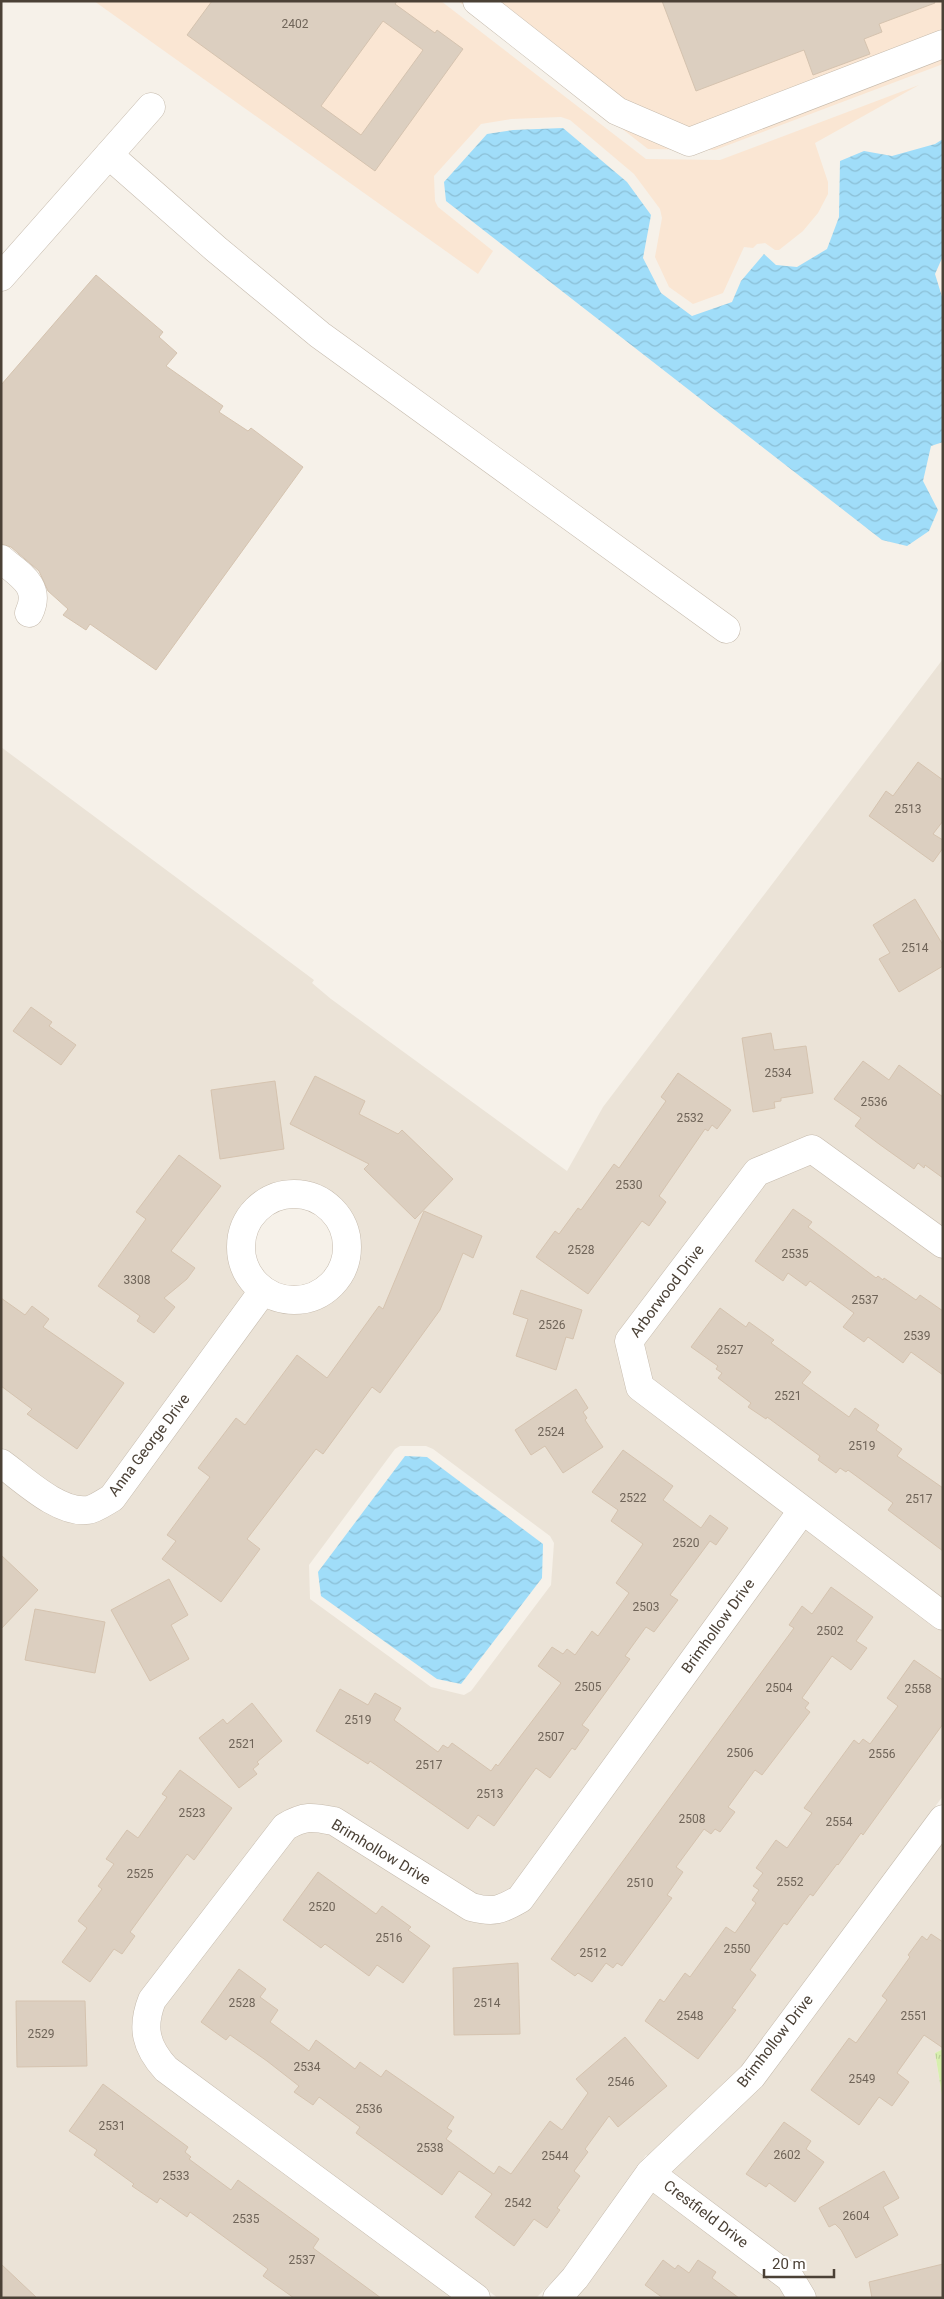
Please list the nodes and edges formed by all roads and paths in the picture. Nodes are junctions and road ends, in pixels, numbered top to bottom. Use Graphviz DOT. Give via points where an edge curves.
graph roads {
  1 [pos="477,1"];
  2 [pos="943,44"];
  3 [pos="151,107"];
  4 [pos="109,155"];
  5 [pos="1,278"];
  6 [pos="1,559"];
  7 [pos="29,613"];
  8 [pos="726,629"];
  9 [pos="943,1244"];
  10 [pos="263,1291"];
  11 [pos="1,1463"];
  12 [pos="802,1511"];
  13 [pos="943,1616"];
  14 [pos="943,1819"];
  15 [pos="650,2173"];
  16 [pos="476,2298"];
  17 [pos="557,2298"];
  18 [pos="802,2298"];
  1 -- 2 [label="street" via="617,111 689,142"];
  3 -- 4 [label="street"];
  4 -- 5 [label="street"];
  4 -- 8 [label="street" via="320,335"];
  6 -- 7 [label="street" via="29,583 34,603"];
  9 -- 12 [label="street, Arborwood Drive" via="812,1149 757,1172 629,1341 640,1387"];
  10 -- 11 [label="street, Anna George Drive" via="112,1498 88,1510 66,1508"];
  12 -- 13 [label="street, Arborwood Drive"];
  12 -- 16 [label="street, Brimhollow Drive" via="520,1899 501,1910 472,1907 334,1821 310,1817 297,1819 285,1827 152,2000 146,2016 147,2040 154,2056 166,2069"];
  14 -- 15 [label="street, Brimhollow Drive" via="752,2076"];
  15 -- 17 [label="street, Brimhollow Drive" via="575,2278"];
  15 -- 18 [label="street, Crestfield Drive" via="790,2278"];
}
